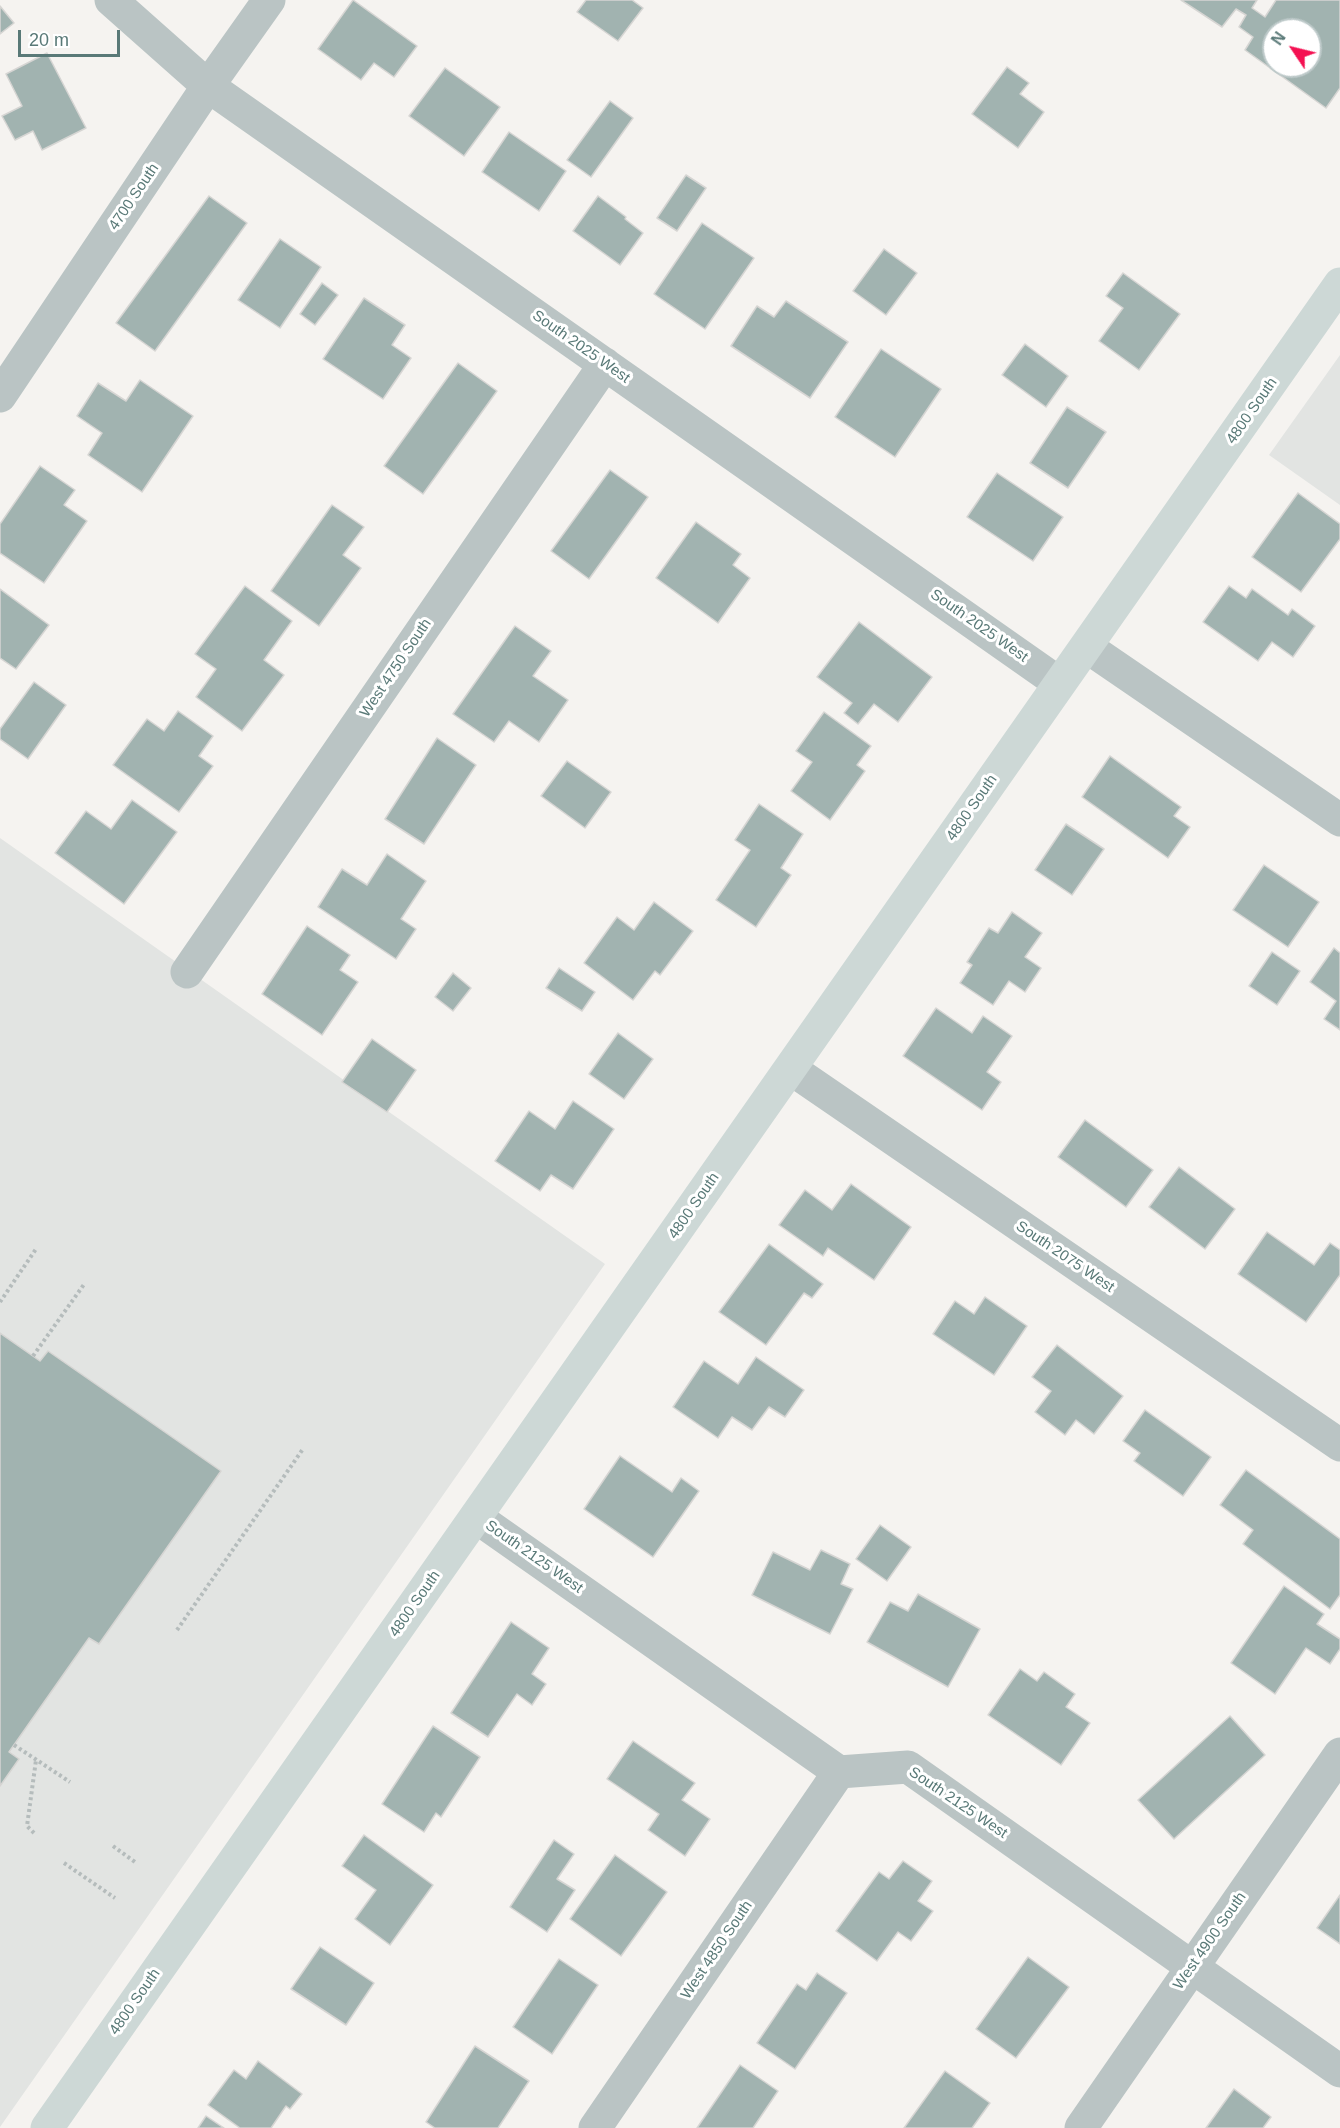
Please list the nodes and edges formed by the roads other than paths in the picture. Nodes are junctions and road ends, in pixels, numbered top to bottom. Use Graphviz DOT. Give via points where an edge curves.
graph roads {
  1 [pos="111,0"];
  2 [pos="269,0"];
  3 [pos="208,86"];
  4 [pos="1340,285"];
  5 [pos="605,364"];
  6 [pos="0,396"];
  7 [pos="1086,646"];
  8 [pos="1059,683"];
  9 [pos="1340,820"];
  10 [pos="187,972"];
  11 [pos="791,1069"];
  12 [pos="1340,1445"];
  13 [pos="476,1517"];
  14 [pos="1340,1754"];
  15 [pos="839,1772"];
  16 [pos="1191,1966"];
  17 [pos="1340,2071"];
  18 [pos="47,2128"];
  19 [pos="595,2128"];
  20 [pos="1081,2128"];
  1 -- 3 [label="street, South 2025 West"];
  2 -- 3 [label="street, 4700 South"];
  3 -- 5 [label="street, South 2025 West"];
  3 -- 6 [label="street, 4700 South"];
  4 -- 7 [label="main road, 4800 South"];
  5 -- 8 [label="street, South 2025 West"];
  5 -- 10 [label="street, West 4750 South"];
  7 -- 8 [label="main road, 4800 South"];
  7 -- 9 [label="street"];
  8 -- 11 [label="main road, 4800 South"];
  11 -- 12 [label="street, South 2075 West"];
  11 -- 13 [label="main road, 4800 South"];
  13 -- 15 [label="street, South 2125 West"];
  13 -- 18 [label="main road, 4800 South"];
  14 -- 16 [label="street, West 4900 South"];
  15 -- 16 [label="street, South 2125 West" via="908,1767"];
  15 -- 19 [label="street, West 4850 South"];
  16 -- 17 [label="street, South 2125 West"];
  16 -- 20 [label="street, West 4900 South"];
}
